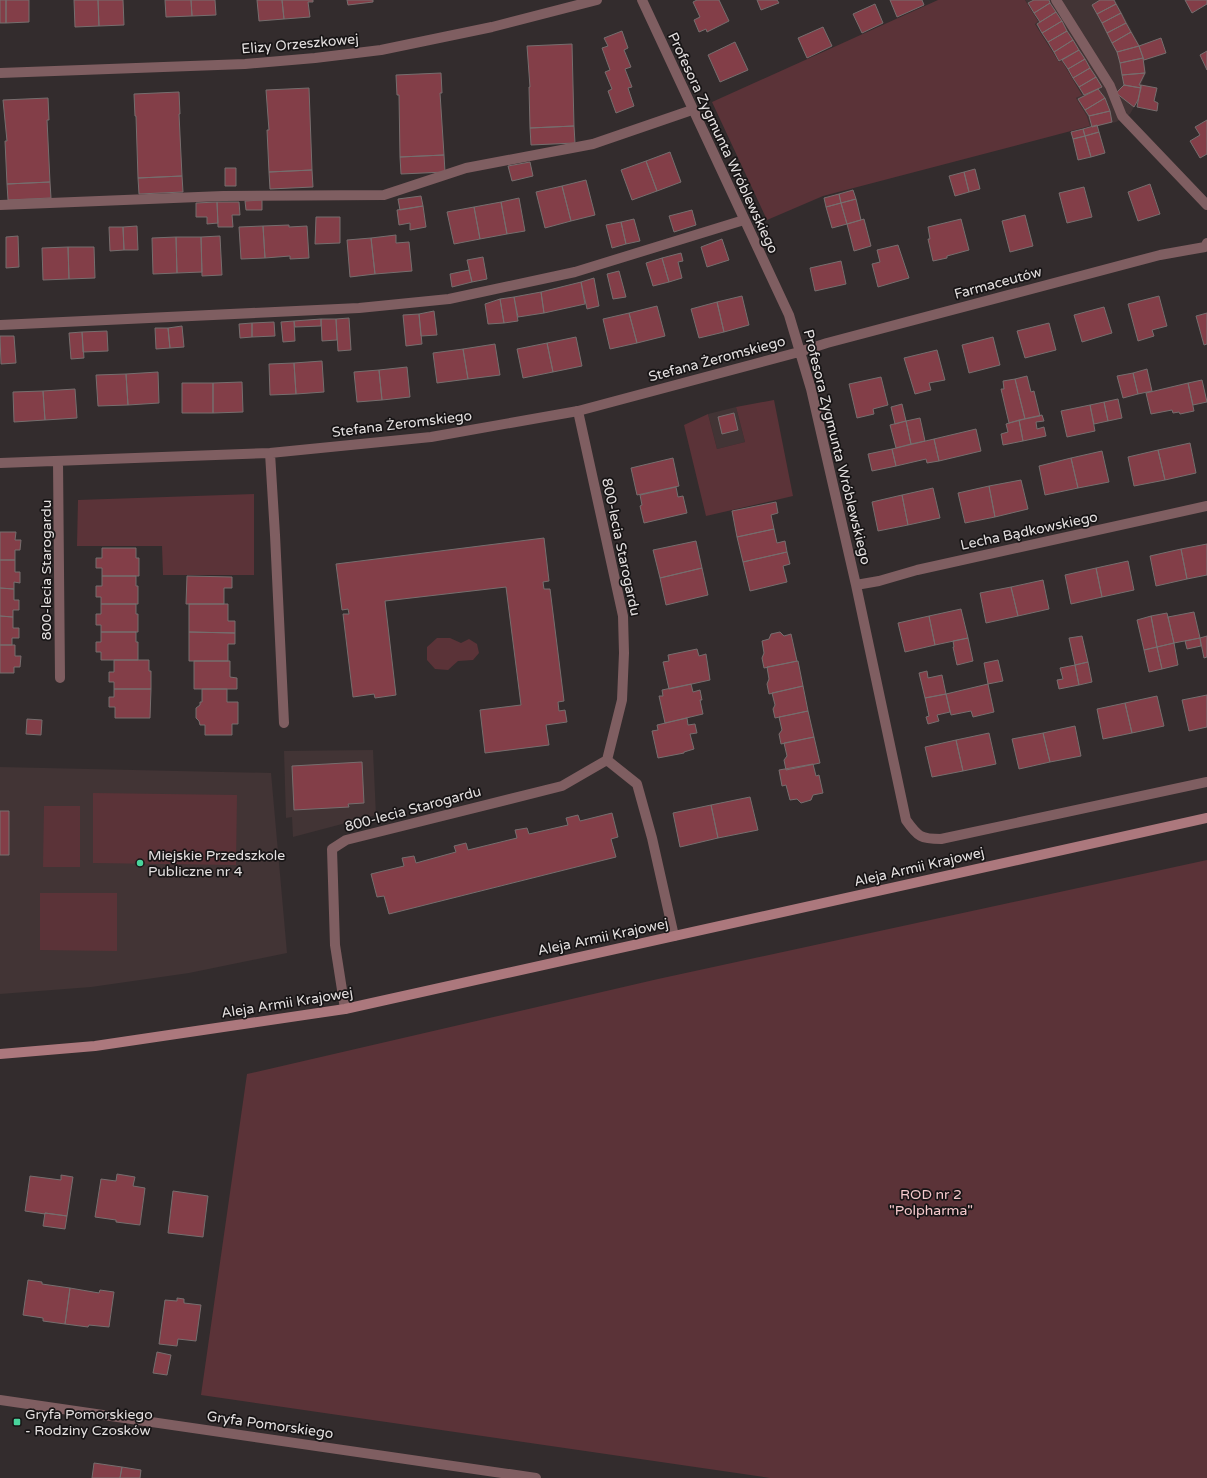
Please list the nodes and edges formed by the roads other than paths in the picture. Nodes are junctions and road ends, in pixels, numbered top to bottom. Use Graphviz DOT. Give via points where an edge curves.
graph roads {
  1 [pos="597,0"];
  2 [pos="642,0"];
  3 [pos="1056,0"];
  4 [pos="0,73"];
  5 [pos="692,110"];
  6 [pos="0,205"];
  7 [pos="1207,205"];
  8 [pos="744,220"];
  9 [pos="1206,247"];
  10 [pos="0,325"];
  11 [pos="799,352"];
  12 [pos="578,411"];
  13 [pos="270,453"];
  14 [pos="58,461"];
  15 [pos="0,463"];
  16 [pos="1207,506"];
  17 [pos="856,585"];
  18 [pos="60,678"];
  19 [pos="284,723"];
  20 [pos="607,760"];
  21 [pos="1207,782"];
  22 [pos="1207,818"];
  23 [pos="914,831"];
  24 [pos="674,936"];
  25 [pos="344,1008"];
  26 [pos="0,1054"];
  27 [pos="0,1400"];
  28 [pos="536,1478"];
  1 -- 4 [label="street, Elizy Orzeszkowej" via="492,27 381,50 245,64"];
  2 -- 5 [label="street, Profesora Zygmunta Wróblewskiego"];
  3 -- 7 [label="street" via="1110,86 1122,116"];
  5 -- 6 [label="street" via="593,144 466,168 384,195 223,196"];
  5 -- 8 [label="street, Profesora Zygmunta Wróblewskiego"];
  8 -- 10 [label="street" via="575,272 449,299 359,308"];
  8 -- 11 [label="street, Profesora Zygmunta Wróblewskiego" via="789,315"];
  9 -- 11 [label="street, Farmaceutów" via="1160,255"];
  11 -- 12 [label="street, Stefana Żeromskiego"];
  11 -- 17 [label="street, Profesora Zygmunta Wróblewskiego" via="811,389"];
  12 -- 13 [label="street, Stefana Żeromskiego" via="431,437"];
  12 -- 20 [label="street, 800-lecia Starogardu" via="623,616 622,700"];
  13 -- 14 [label="street, Stefana Żeromskiego"];
  13 -- 19 [label="street"];
  14 -- 15 [label="street, Stefana Żeromskiego"];
  14 -- 18 [label="street, 800-lecia Starogardu"];
  16 -- 17 [label="street, Lecha Bądkowskiego"];
  17 -- 23 [label="street, Profesora Zygmunta Wróblewskiego" via="906,820"];
  20 -- 24 [label="street" via="636,784 652,838"];
  20 -- 25 [label="street, 800-lecia Starogardu" via="562,786 346,840 332,849 336,945"];
  21 -- 23 [label="street, Aleja Armii Krajowej" via="941,839 926,839"];
  22 -- 24 [label="main road, Aleja Armii Krajowej"];
  24 -- 25 [label="main road, Aleja Armii Krajowej"];
  25 -- 26 [label="main road, Aleja Armii Krajowej" via="95,1046"];
  27 -- 28 [label="street, Gryfa Pomorskiego"];
}
